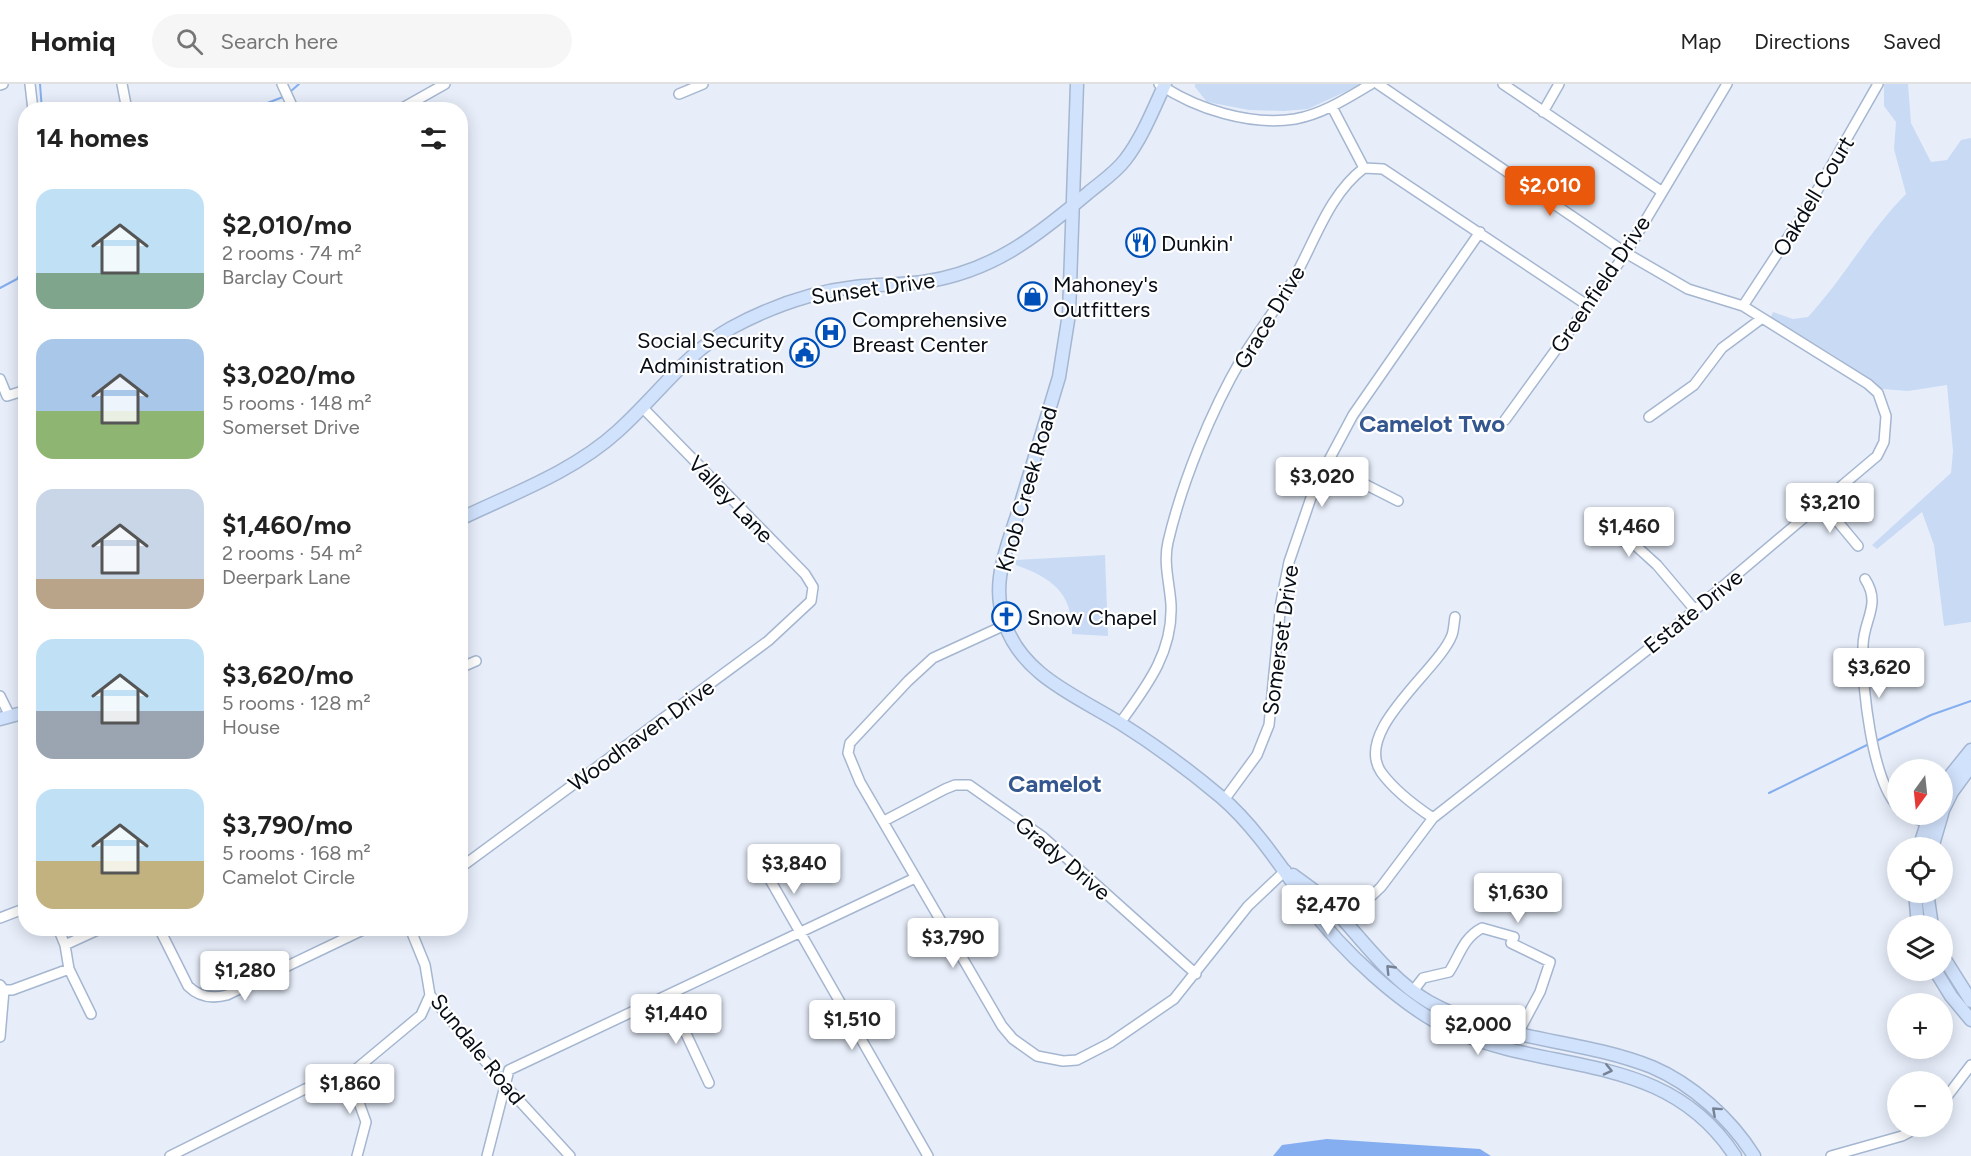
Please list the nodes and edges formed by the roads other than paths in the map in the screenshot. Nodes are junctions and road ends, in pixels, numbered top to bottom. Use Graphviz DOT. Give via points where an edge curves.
graph roads {
  1 [pos="30,84"];
  2 [pos="122,84"];
  3 [pos="282,84"];
  4 [pos="445,84"];
  5 [pos="703,84"];
  6 [pos="1077,84"];
  7 [pos="1371,84"];
  8 [pos="1378,84"];
  9 [pos="1503,84"];
  10 [pos="1559,84"];
  11 [pos="1727,84"];
  12 [pos="1878,84"];
  13 [pos="1162,85"];
  14 [pos="433,87"];
  15 [pos="679,94"];
  16 [pos="32,102"];
  17 [pos="125,102"];
  18 [pos="290,102"];
  19 [pos="411,102"];
  20 [pos="1332,107"];
  21 [pos="1543,112"];
  22 [pos="1364,168"];
  23 [pos="1661,191"];
  24 [pos="1071,207"];
  25 [pos="1480,232"];
  26 [pos="1626,253"];
  27 [pos="1587,305"];
  28 [pos="1743,306"];
  29 [pos="1761,319"];
  30 [pos="0,379"];
  31 [pos="18,393"];
  32 [pos="642,407"];
  33 [pos="1649,417"];
  34 [pos="1505,420"];
  35 [pos="1327,465"];
  36 [pos="1398,501"];
  37 [pos="1823,504"];
  38 [pos="468,515"];
  39 [pos="1609,536"];
  40 [pos="1858,546"];
  41 [pos="1865,579"];
  42 [pos="814,594"];
  43 [pos="1695,610"];
  44 [pos="1455,617"];
  45 [pos="1005,626"];
  46 [pos="476,661"];
  47 [pos="468,664"];
  48 [pos="0,696"];
  49 [pos="5,717"];
  50 [pos="1120,723"];
  51 [pos="1971,750"];
  52 [pos="1971,766"];
  53 [pos="1953,772"];
  54 [pos="1887,791"];
  55 [pos="1953,791"];
  56 [pos="1224,800"];
  57 [pos="1433,818"];
  58 [pos="885,821"];
  59 [pos="468,862"];
  60 [pos="1286,870"];
  61 [pos="765,871"];
  62 [pos="915,878"];
  63 [pos="1309,905"];
  64 [pos="18,912"];
  65 [pos="0,918"];
  66 [pos="1345,921"];
  67 [pos="800,933"];
  68 [pos="61,936"];
  69 [pos="85,936"];
  70 [pos="163,936"];
  71 [pos="350,936"];
  72 [pos="414,936"];
  73 [pos="65,945"];
  74 [pos="1349,950"];
  75 [pos="69,969"];
  76 [pos="1953,972"];
  77 [pos="1196,974"];
  78 [pos="1942,981"];
  79 [pos="2,988"];
  80 [pos="1413,991"];
  81 [pos="430,995"];
  82 [pos="668,995"];
  83 [pos="1971,1001"];
  84 [pos="1405,1003"];
  85 [pos="91,1014"];
  86 [pos="1971,1020"];
  87 [pos="1517,1035"];
  88 [pos="0,1037"];
  89 [pos="1515,1049"];
  90 [pos="1585,1050"];
  91 [pos="1581,1064"];
  92 [pos="1971,1065"];
  93 [pos="349,1075"];
  94 [pos="709,1083"];
  95 [pos="505,1084"];
  96 [pos="1653,1085"];
  97 [pos="1953,1088"];
  98 [pos="1688,1089"];
  99 [pos="1697,1113"];
  100 [pos="1898,1137"];
  101 [pos="170,1156"];
  102 [pos="357,1156"];
  103 [pos="487,1156"];
  104 [pos="570,1156"];
  105 [pos="928,1156"];
  106 [pos="1735,1156"];
  107 [pos="1754,1156"];
  108 [pos="1831,1156"];
  1 -- 16 [label="street"];
  2 -- 17 [label="street"];
  3 -- 18 [label="street"];
  4 -- 14 [label="street"];
  5 -- 15 [label="street"];
  6 -- 24 [label="main road, Knob Creek Road"];
  7 -- 20 [label="street"];
  8 -- 26 [label="street, Estate Drive"];
  9 -- 21 [label="street"];
  10 -- 21 [label="street"];
  11 -- 23 [label="street, Greenfield Drive"];
  12 -- 28 [label="street, Oakdell Court" via="1806,210"];
  13 -- 20 [label="street" via="1205,107 1259,120 1296,118"];
  13 -- 24 [label="main road, Sunset Drive" via="1138,141 1124,162"];
  14 -- 19 [label="street"];
  20 -- 22 [label="street"];
  21 -- 23 [label="street"];
  22 -- 25 [label="street" via="1394,174"];
  22 -- 50 [label="street, Grace Drive" via="1344,184 1292,282 1241,361 1202,438 1167,543 1171,610 1164,650 1148,684"];
  23 -- 26 [label="street, Greenfield Drive"];
  24 -- 32 [label="main road, Sunset Drive" via="1015,250 987,264 923,282 811,295 752,317 682,363"];
  24 -- 45 [label="main road, Knob Creek Road" via="1069,314 1064,347 1059,377 1002,565 999,594"];
  25 -- 27 [label="street"];
  25 -- 35 [label="street, Somerset Drive" via="1353,415"];
  26 -- 27 [label="street, Greenfield Drive"];
  26 -- 28 [label="street, Estate Drive" via="1688,289"];
  27 -- 34 [label="street, Greenfield Drive"];
  28 -- 29 [label="street, Estate Drive"];
  29 -- 33 [label="street" via="1722,348 1694,385"];
  29 -- 37 [label="street, Estate Drive" via="1868,384 1884,404 1887,428 1877,456"];
  30 -- 31 [label="street" via="7,396"];
  32 -- 38 [label="main road, Sunset Drive" via="583,458"];
  32 -- 42 [label="street, Valley Lane" via="805,574"];
  35 -- 36 [label="street"];
  35 -- 56 [label="street, Somerset Drive" via="1315,486 1289,562 1265,741"];
  37 -- 40 [label="street"];
  37 -- 43 [label="street, Estate Drive"];
  39 -- 43 [label="street" via="1636,546"];
  41 -- 54 [label="street" via="1873,596 1862,644 1863,687"];
  42 -- 59 [label="street, Woodhaven Drive" via="805,608 768,641"];
  43 -- 57 [label="street, Estate Drive"];
  44 -- 57 [label="street" via="1452,636 1386,722 1377,747 1381,771 1416,807"];
  45 -- 50 [label="main road, Knob Creek Road" via="1034,669"];
  45 -- 58 [label="street" via="933,658 850,743 852,768"];
  46 -- 47 [label="street"];
  48 -- 49 [label="street"];
  50 -- 56 [label="main road, Knob Creek Road"];
  51 -- 53 [label="main road"];
  52 -- 55 [label="main road"];
  56 -- 60 [label="main road, Knob Creek Road"];
  57 -- 66 [label="street, Estate Drive" via="1381,887"];
  58 -- 62 [label="street"];
  58 -- 77 [label="street, Grady Drive" via="955,784 969,785 1044,837"];
  60 -- 63 [label="main road, Knob Creek Road"];
  60 -- 66 [label="main road, Knob Creek Road" via="1321,896"];
  60 -- 77 [label="street" via="1248,906"];
  61 -- 67 [label="street"];
  62 -- 67 [label="street"];
  62 -- 77 [label="street" via="1002,1026 1025,1050 1049,1060 1077,1059 1110,1043 1173,999"];
  63 -- 66 [label="main road" via="1325,918"];
  63 -- 74 [label="main road, Knob Creek Road"];
  64 -- 65 [label="street"];
  66 -- 74 [label="main road" via="1343,934"];
  80 -- 66 [label="main road, Knob Creek Road, one-way"];
  67 -- 82 [label="street"];
  67 -- 105 [label="street"];
  68 -- 73 [label="street"];
  69 -- 73 [label="street"];
  70 -- 71 [label="street" via="188,986 211,998 227,995"];
  72 -- 81 [label="street, Sundale Road" via="425,965"];
  73 -- 75 [label="street"];
  74 -- 84 [label="main road, Knob Creek Road"];
  75 -- 79 [label="street" via="12,990"];
  75 -- 85 [label="street"];
  76 -- 83 [label="main road"];
  78 -- 86 [label="main road"];
  79 -- 88 [label="street"];
  80 -- 84 [label="main road"];
  80 -- 87 [label="main road, Knob Creek Road" via="1463,1018"];
  80 -- 87 [label="street" via="1423,978 1449,972 1472,933 1482,928 1514,937 1511,943 1551,962"];
  81 -- 93 [label="street" via="421,1015"];
  81 -- 95 [label="street, Sundale Road"];
  82 -- 94 [label="street"];
  82 -- 95 [label="street" via="509,1070"];
  84 -- 89 [label="main road, Knob Creek Road" via="1454,1031"];
  87 -- 89 [label="main road"];
  87 -- 90 [label="main road, Knob Creek Road"];
  89 -- 91 [label="main road, Knob Creek Road"];
  90 -- 91 [label="main road"];
  90 -- 98 [label="main road, Knob Creek Road" via="1653,1068"];
  91 -- 96 [label="main road, Knob Creek Road, one-way"];
  92 -- 97 [label="street"];
  93 -- 101 [label="street" via="305,1089"];
  93 -- 102 [label="street" via="366,1122"];
  95 -- 103 [label="street"];
  95 -- 104 [label="street, Sundale Road"];
  96 -- 98 [label="main road"];
  96 -- 99 [label="main road, Knob Creek Road"];
  98 -- 99 [label="main road"];
  107 -- 98 [label="main road, Knob Creek Road, one-way" via="1721,1115"];
  99 -- 106 [label="main road, Knob Creek Road"];
  100 -- 108 [label="street"];
}
